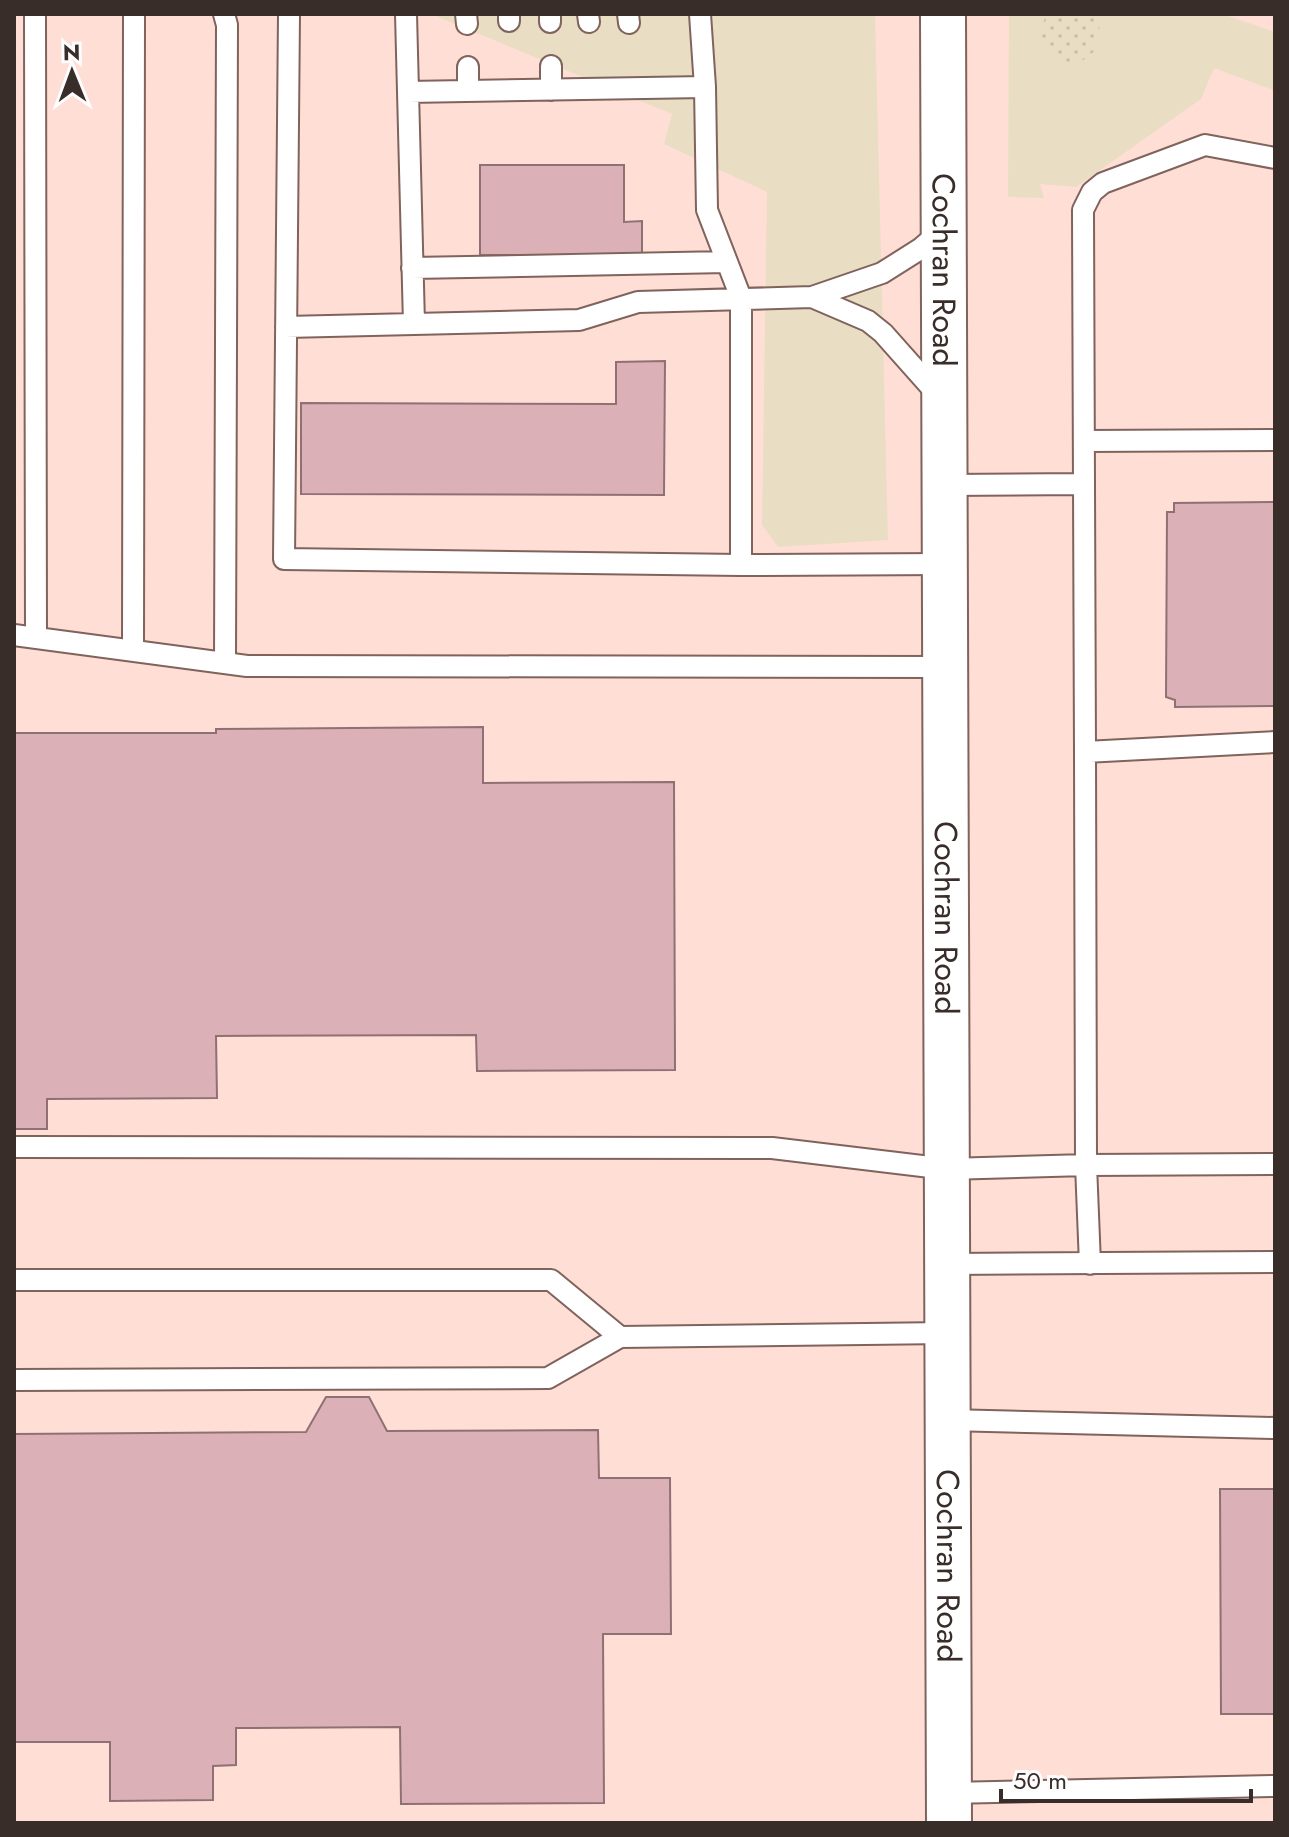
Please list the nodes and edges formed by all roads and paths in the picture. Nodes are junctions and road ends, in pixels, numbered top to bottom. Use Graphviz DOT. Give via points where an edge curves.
graph roads {
  1 [pos="35,14"];
  2 [pos="134,14"];
  3 [pos="224,14"];
  4 [pos="289,14"];
  5 [pos="406,14"];
  6 [pos="700,14"];
  7 [pos="943,14"];
  8 [pos="551,66"];
  9 [pos="468,67"];
  10 [pos="590,68"];
  11 [pos="510,69"];
  12 [pos="705,87"];
  13 [pos="591,89"];
  14 [pos="551,90"];
  15 [pos="468,91"];
  16 [pos="510,91"];
  17 [pos="408,92"];
  18 [pos="1275,158"];
  19 [pos="944,228"];
  20 [pos="727,262"];
  21 [pos="412,268"];
  22 [pos="812,297"];
  23 [pos="741,298"];
  24 [pos="414,324"];
  25 [pos="286,327"];
  26 [pos="944,401"];
  27 [pos="1275,440"];
  28 [pos="1085,441"];
  29 [pos="1084,484"];
  30 [pos="945,485"];
  31 [pos="945,564"];
  32 [pos="741,565"];
  33 [pos="14,635"];
  34 [pos="36,638"];
  35 [pos="133,651"];
  36 [pos="225,663"];
  37 [pos="945,667"];
  38 [pos="1275,742"];
  39 [pos="1085,752"];
  40 [pos="14,1147"];
  41 [pos="1275,1164"];
  42 [pos="1086,1165"];
  43 [pos="947,1169"];
  44 [pos="1275,1262"];
  45 [pos="947,1264"];
  46 [pos="1090,1264"];
  47 [pos="14,1280"];
  48 [pos="947,1333"];
  49 [pos="620,1337"];
  50 [pos="14,1380"];
  51 [pos="948,1420"];
  52 [pos="1275,1428"];
  53 [pos="1275,1786"];
  54 [pos="949,1808"];
  1 -- 34 [label="lane"];
  2 -- 35 [label="lane"];
  3 -- 36 [label="lane"];
  4 -- 25 [label="lane"];
  5 -- 17 [label="lane"];
  6 -- 12 [label="lane"];
  7 -- 19 [label="street, Cochran Road"];
  8 -- 14 [label="lane"];
  9 -- 15 [label="lane"];
  10 -- 13 [label="lane"];
  11 -- 16 [label="lane"];
  12 -- 13 [label="lane" via="630,78"];
  12 -- 20 [label="lane" via="707,210"];
  13 -- 14 [label="lane"];
  14 -- 16 [label="lane"];
  15 -- 16 [label="lane"];
  15 -- 17 [label="lane"];
  17 -- 21 [label="lane"];
  18 -- 28 [label="lane" via="1205,145 1103,183 1092,192 1083,210"];
  19 -- 22 [label="lane" via="882,273"];
  19 -- 26 [label="street, Cochran Road"];
  20 -- 21 [label="lane"];
  20 -- 23 [label="lane"];
  21 -- 24 [label="lane"];
  22 -- 23 [label="lane"];
  22 -- 26 [label="lane" via="868,321"];
  23 -- 24 [label="lane" via="638,302 579,320"];
  23 -- 32 [label="lane"];
  24 -- 25 [label="lane"];
  25 -- 32 [label="lane" via="284,559"];
  26 -- 30 [label="street, Cochran Road"];
  27 -- 28 [label="lane"];
  28 -- 29 [label="lane"];
  29 -- 30 [label="lane"];
  29 -- 39 [label="lane"];
  30 -- 31 [label="street, Cochran Road"];
  31 -- 32 [label="lane"];
  31 -- 37 [label="street, Cochran Road"];
  33 -- 34 [label="lane"];
  34 -- 35 [label="lane"];
  35 -- 36 [label="lane"];
  36 -- 37 [label="lane"];
  37 -- 43 [label="street, Cochran Road"];
  38 -- 39 [label="lane"];
  39 -- 42 [label="lane"];
  40 -- 43 [label="lane" via="772,1148"];
  41 -- 42 [label="lane"];
  42 -- 43 [label="lane"];
  42 -- 46 [label="lane"];
  43 -- 45 [label="street, Cochran Road"];
  44 -- 46 [label="lane"];
  45 -- 46 [label="lane"];
  45 -- 48 [label="street, Cochran Road"];
  47 -- 49 [label="lane" via="551,1280"];
  48 -- 49 [label="lane"];
  48 -- 51 [label="street, Cochran Road"];
  49 -- 50 [label="lane" via="548,1378"];
  51 -- 52 [label="lane"];
  51 -- 54 [label="street, Cochran Road"];
  53 -- 54 [label="lane"];
}
